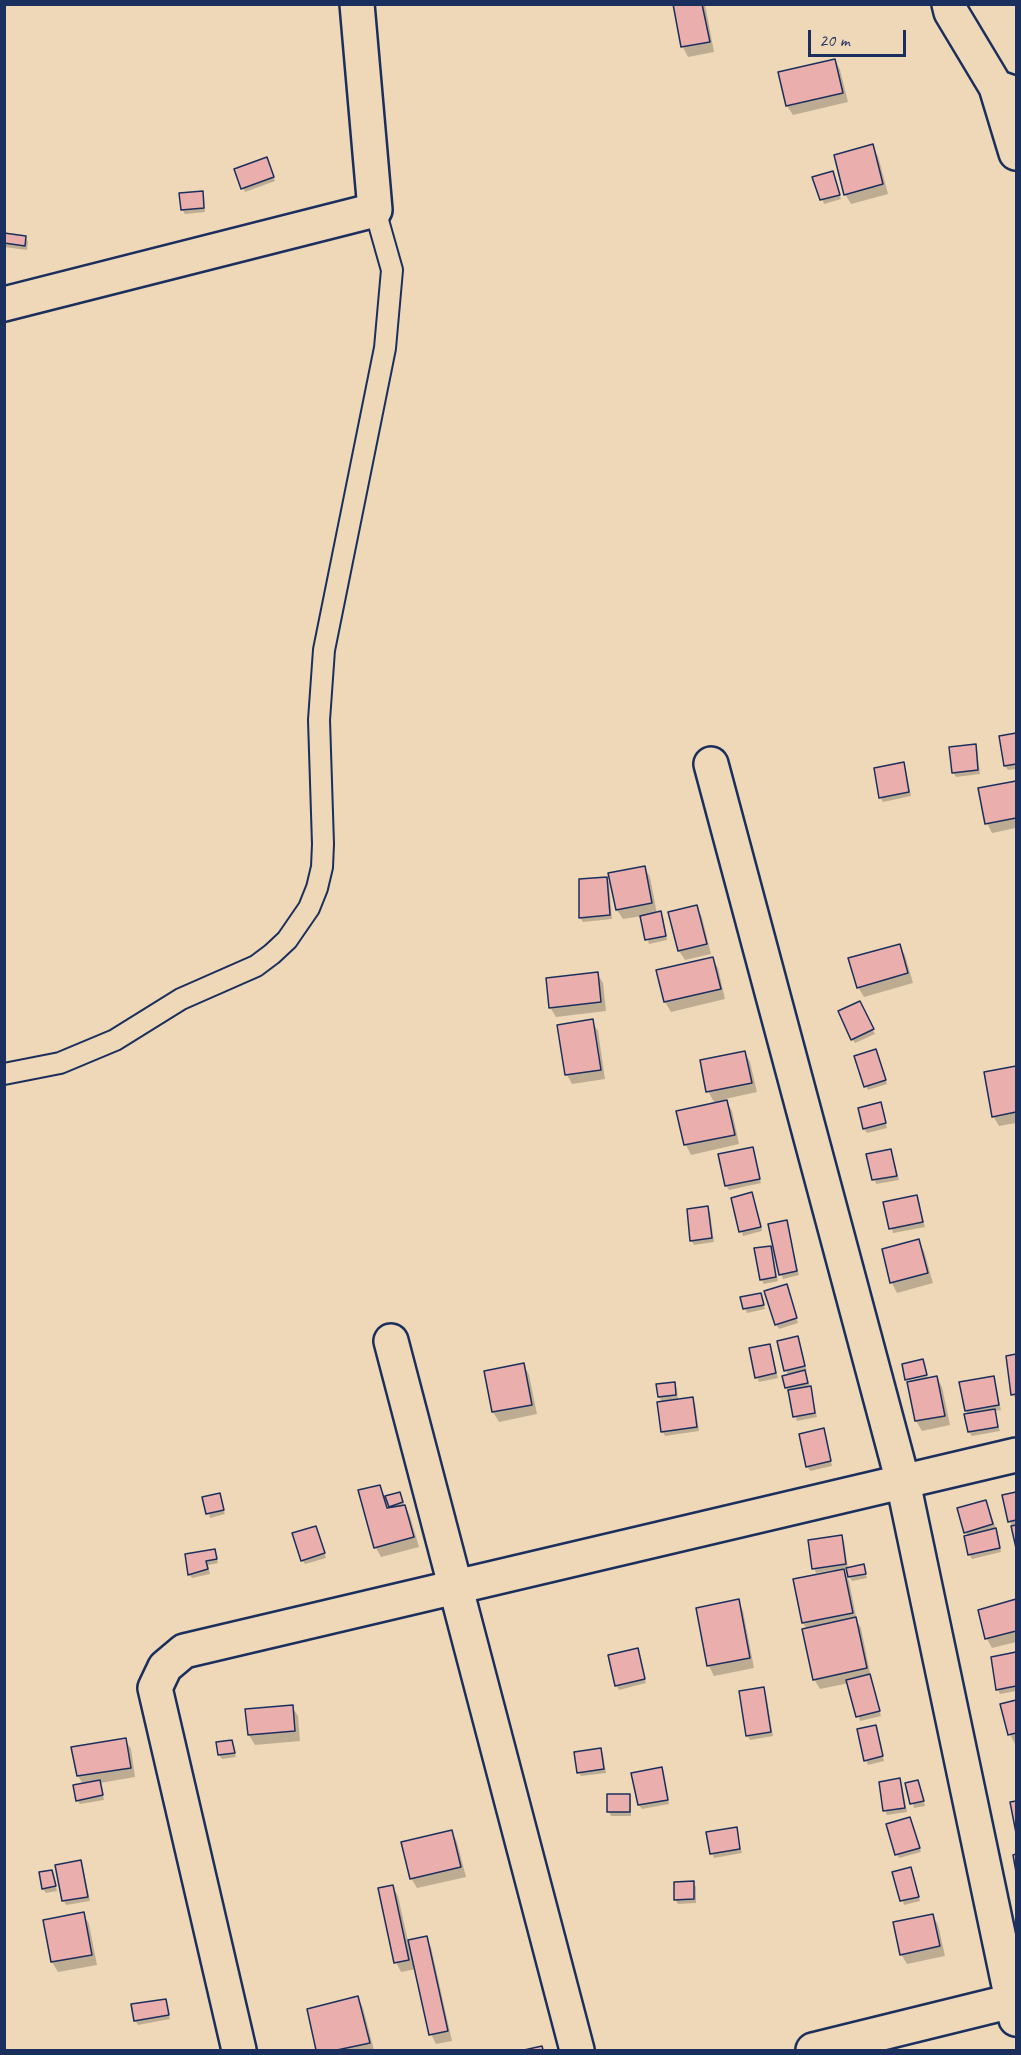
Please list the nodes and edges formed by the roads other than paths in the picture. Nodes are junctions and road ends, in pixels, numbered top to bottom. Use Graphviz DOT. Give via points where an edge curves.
graph roads {
  1 [pos="357,4"];
  2 [pos="949,4"];
  3 [pos="1006,91"];
  4 [pos="1017,153"];
  5 [pos="375,210"];
  6 [pos="4,304"];
  7 [pos="711,764"];
  8 [pos="4,1074"];
  9 [pos="391,1341"];
  10 [pos="1017,1455"];
  11 [pos="903,1482"];
  12 [pos="455,1587"];
  13 [pos="1015,2006"];
  14 [pos="239,2050"];
  15 [pos="577,2050"];
  16 [pos="813,2050"];
  1 -- 5 [label="street"];
  2 -- 3 [label="street"];
  3 -- 4 [label="street"];
  5 -- 6 [label="street"];
  5 -- 8 [label="lane" via="392,270 385,348 324,650 319,720 322,867 309,908 287,940 256,966 181,999 115,1040 60,1063"];
  7 -- 11 [label="street"];
  9 -- 12 [label="street"];
  10 -- 11 [label="street"];
  11 -- 12 [label="street"];
  11 -- 13 [label="street"];
  12 -- 14 [label="street" via="184,1651 165,1667 155,1688"];
  12 -- 15 [label="street"];
  13 -- 16 [label="street"];
}
